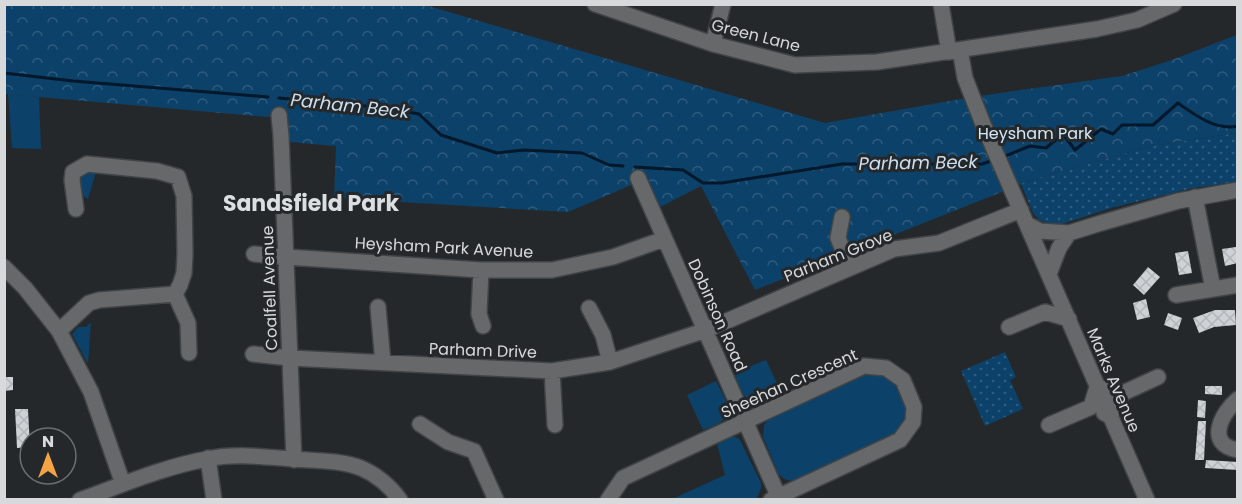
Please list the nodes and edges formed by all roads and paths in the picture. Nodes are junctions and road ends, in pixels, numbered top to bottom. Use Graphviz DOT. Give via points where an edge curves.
graph roads {
  1 [pos="595,4"];
  2 [pos="723,4"];
  3 [pos="941,4"];
  4 [pos="1173,5"];
  5 [pos="612,7"];
  6 [pos="713,44"];
  7 [pos="955,51"];
  8 [pos="279,116"];
  9 [pos="638,178"];
  10 [pos="1238,190"];
  11 [pos="1195,197"];
  12 [pos="76,208"];
  13 [pos="842,217"];
  14 [pos="1024,217"];
  15 [pos="1069,233"];
  16 [pos="664,239"];
  17 [pos="254,254"];
  18 [pos="287,257"];
  19 [pos="4,267"];
  20 [pos="849,267"];
  21 [pos="481,270"];
  22 [pos="1049,274"];
  23 [pos="1238,285"];
  24 [pos="1056,288"];
  25 [pos="1213,289"];
  26 [pos="174,294"];
  27 [pos="1176,295"];
  28 [pos="378,307"];
  29 [pos="589,308"];
  30 [pos="1045,312"];
  31 [pos="1069,319"];
  32 [pos="483,326"];
  33 [pos="1010,327"];
  34 [pos="706,330"];
  35 [pos="59,331"];
  36 [pos="189,353"];
  37 [pos="253,354"];
  38 [pos="290,358"];
  39 [pos="610,362"];
  40 [pos="383,363"];
  41 [pos="552,371"];
  42 [pos="1158,377"];
  43 [pos="1097,387"];
  44 [pos="1123,393"];
  45 [pos="1238,399"];
  46 [pos="1091,407"];
  47 [pos="1110,416"];
  48 [pos="746,421"];
  49 [pos="420,424"];
  50 [pos="555,425"];
  51 [pos="1050,425"];
  52 [pos="1238,450"];
  53 [pos="208,458"];
  54 [pos="294,460"];
  55 [pos="123,484"];
  56 [pos="1144,497"];
  57 [pos="777,498"];
  58 [pos="80,500"];
  59 [pos="214,500"];
  60 [pos="400,500"];
  61 [pos="496,500"];
  62 [pos="608,500"];
  1 -- 5 [label="street, Green Lane"];
  2 -- 6 [label="street"];
  3 -- 7 [label="street, Marks Avenue"];
  4 -- 7 [label="street, Green Lane" via="1137,20"];
  5 -- 6 [label="street, Green Lane"];
  6 -- 7 [label="street, Green Lane" via="795,65 877,62"];
  7 -- 14 [label="street, Marks Avenue"];
  8 -- 18 [label="street, Coalfell Avenue"];
  9 -- 16 [label="street, Dobinson Road"];
  10 -- 11 [label="street"];
  11 -- 15 [label="street"];
  11 -- 25 [label="street"];
  12 -- 26 [label="street" via="73,172 87,165 157,171 178,177 184,196 185,254 184,273"];
  13 -- 20 [label="street" via="838,238"];
  14 -- 15 [label="street" via="1040,231"];
  14 -- 20 [label="street, Parham Grove" via="939,243 894,249"];
  14 -- 22 [label="street, Marks Avenue"];
  15 -- 22 [label="street"];
  16 -- 21 [label="street, Heysham Park Avenue" via="613,257 552,270"];
  16 -- 34 [label="street, Dobinson Road"];
  17 -- 18 [label="street, Heysham Park Avenue"];
  18 -- 21 [label="street, Heysham Park Avenue"];
  18 -- 38 [label="street, Coalfell Avenue"];
  19 -- 35 [label="street"];
  20 -- 34 [label="street, Parham Grove"];
  21 -- 32 [label="street" via="479,314"];
  22 -- 24 [label="street, Marks Avenue"];
  23 -- 25 [label="street"];
  24 -- 30 [label="street"];
  24 -- 31 [label="street, Marks Avenue"];
  25 -- 27 [label="street"];
  26 -- 35 [label="street" via="89,303"];
  26 -- 36 [label="street" via="188,323"];
  28 -- 40 [label="street"];
  29 -- 39 [label="street" via="603,335"];
  30 -- 31 [label="street"];
  30 -- 33 [label="street"];
  31 -- 43 [label="street, Marks Avenue"];
  34 -- 39 [label="street, Parham Drive"];
  34 -- 48 [label="street, Dobinson Road"];
  35 -- 55 [label="street" via="91,392"];
  37 -- 38 [label="street, Parham Drive"];
  38 -- 40 [label="street, Parham Drive"];
  38 -- 54 [label="street, Coalfell Avenue"];
  39 -- 41 [label="street, Parham Drive"];
  40 -- 41 [label="street, Parham Drive"];
  41 -- 50 [label="street"];
  42 -- 44 [label="street"];
  43 -- 44 [label="street"];
  43 -- 46 [label="street"];
  43 -- 47 [label="street, Marks Avenue"];
  44 -- 47 [label="street"];
  45 -- 52 [label="street" via="1219,424 1223,445"];
  46 -- 47 [label="street"];
  46 -- 51 [label="street"];
  47 -- 56 [label="street, Marks Avenue"];
  48 -- 57 [label="street, Dobinson Road"];
  48 -- 57 [label="street, Sheehan Crescent" via="864,366 886,368 903,380 914,407 913,422 900,440"];
  48 -- 62 [label="street, Sheehan Crescent" via="622,478"];
  49 -- 61 [label="street" via="448,442 474,451"];
  53 -- 54 [label="street" via="252,456"];
  53 -- 55 [label="street"];
  53 -- 59 [label="street"];
  54 -- 60 [label="street" via="329,461 362,469 378,477"];
  55 -- 58 [label="street"];
}
